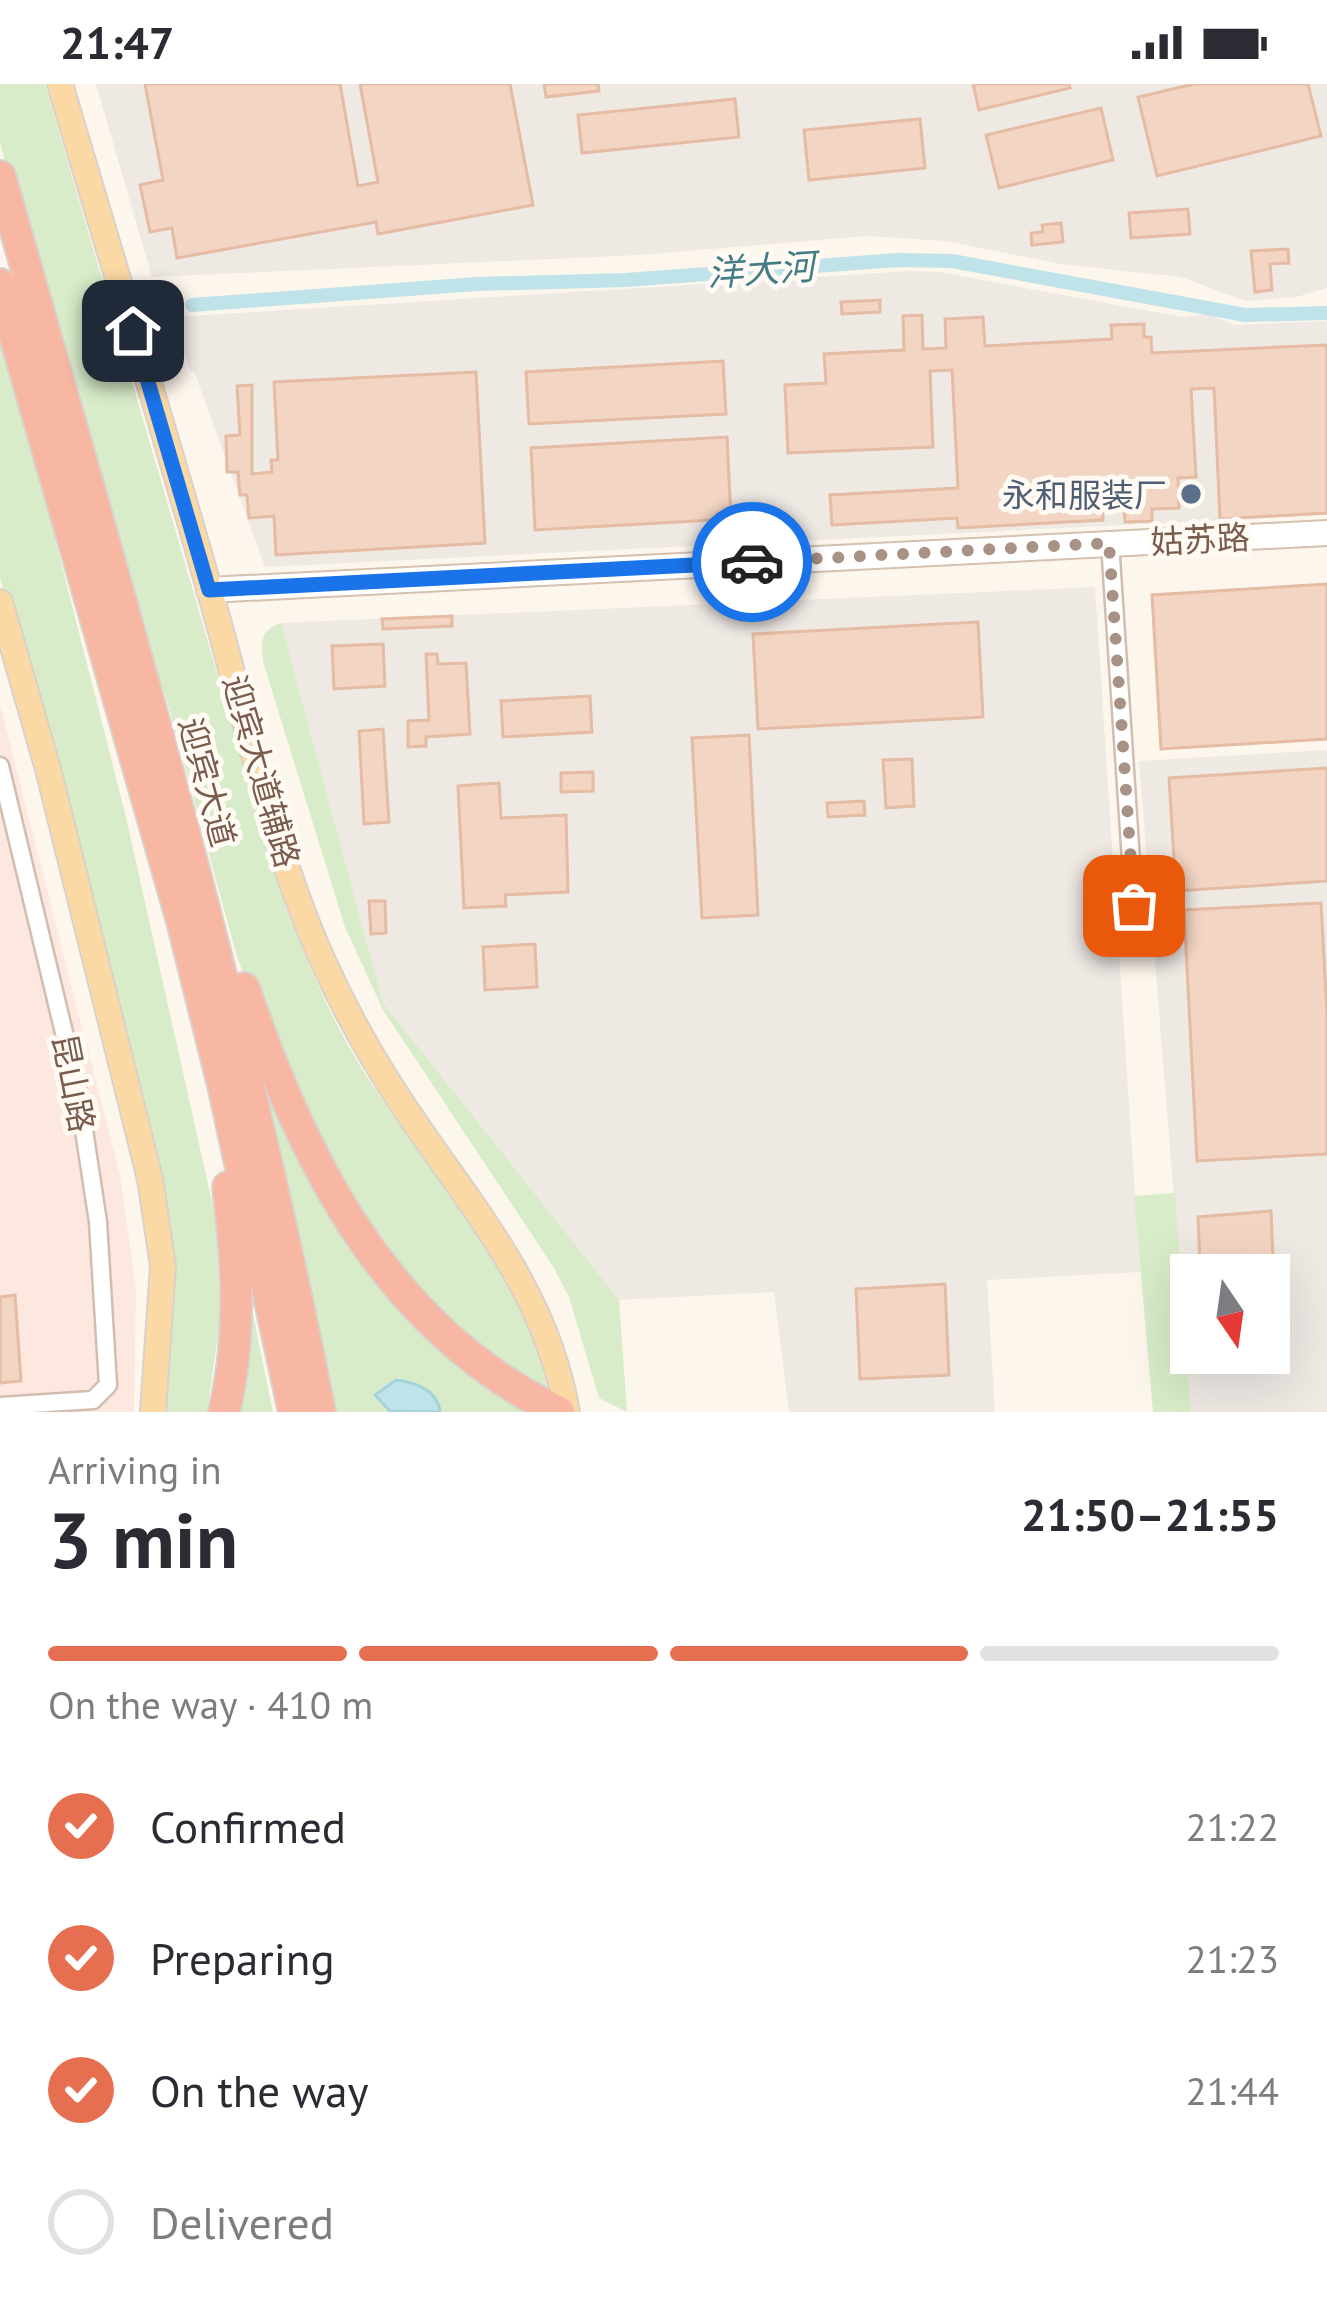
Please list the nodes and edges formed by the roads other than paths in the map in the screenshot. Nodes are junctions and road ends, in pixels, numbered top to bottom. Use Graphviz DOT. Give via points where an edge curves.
graph roads {
  1 [pos="60,84"];
  2 [pos="0,176"];
  3 [pos="0,284"];
  4 [pos="1327,533"];
  5 [pos="1109,543"];
  6 [pos="209,590"];
  7 [pos="0,602"];
  8 [pos="133,639"];
  9 [pos="0,766"];
  10 [pos="1134,906"];
  11 [pos="182,921"];
  12 [pos="0,1406"];
  13 [pos="554,1408"];
  14 [pos="153,1412"];
  15 [pos="224,1412"];
  16 [pos="294,1412"];
  17 [pos="320,1412"];
  1 -- 6 [label="main road, 迎宾大道辅路"];
  2 -- 8 [label="highway, 迎宾大道"];
  3 -- 11 [label="highway, 迎宾大道"];
  4 -- 5 [label="street, 姑苏路"];
  5 -- 6 [label="street, 姑苏路"];
  5 -- 10 [label="street"];
  6 -- 13 [label="main road, 迎宾大道辅路" via="322,958 353,1024 530,1293 556,1363"];
  7 -- 14 [label="main road" via="150,1179 163,1266"];
  8 -- 13 [label="highway" via="236,967 320,1173 382,1269 476,1359"];
  8 -- 17 [label="highway, 迎宾大道" via="242,1051"];
  9 -- 12 [label="street, 昆山路" via="78,1091 108,1385 93,1400"];
  11 -- 15 [label="highway" via="233,1226 236,1327"];
  11 -- 16 [label="highway, 迎宾大道"];
}
